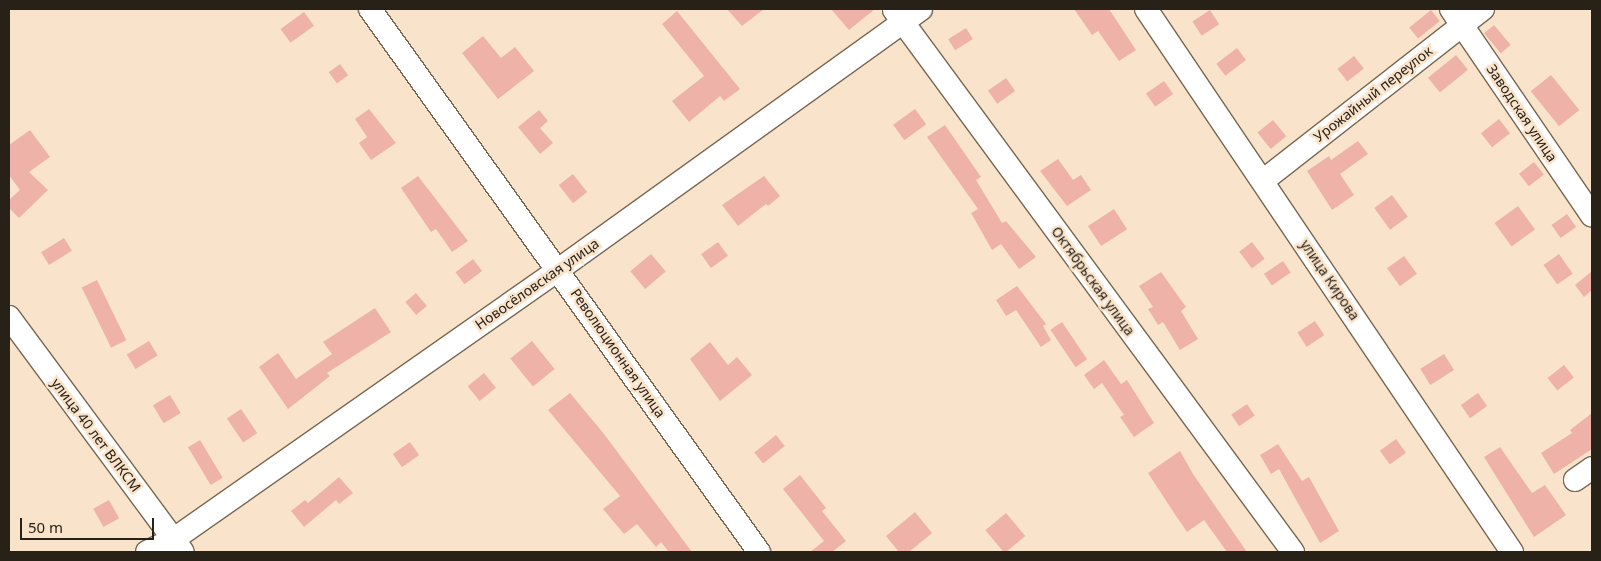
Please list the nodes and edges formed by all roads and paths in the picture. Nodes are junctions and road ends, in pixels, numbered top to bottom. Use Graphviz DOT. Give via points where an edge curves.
graph roads {
  1 [pos="370,9"];
  2 [pos="1146,9"];
  3 [pos="1482,9"];
  4 [pos="906,13"];
  5 [pos="1456,17"];
  6 [pos="1264,180"];
  7 [pos="1592,216"];
  8 [pos="558,270"];
  9 [pos="9,318"];
  10 [pos="178,545"];
  11 [pos="147,552"];
  12 [pos="759,552"];
  13 [pos="1293,552"];
  14 [pos="1512,552"];
  1 -- 8 [label="street, Революционная улица"];
  2 -- 6 [label="street, улица Кирова"];
  3 -- 5 [label="street, Урожайный переулок"];
  4 -- 8 [label="street, Новосёловская улица"];
  4 -- 13 [label="street, Октябрьская улица"];
  5 -- 6 [label="street, Урожайный переулок"];
  5 -- 7 [label="street, Заводская улица"];
  6 -- 14 [label="street, улица Кирова"];
  8 -- 10 [label="street, Новосёловская улица"];
  8 -- 12 [label="street, Революционная улица"];
  9 -- 10 [label="street, улица 40 лет ВЛКСМ"];
  10 -- 11 [label="street, Новосёловская улица"];
}
